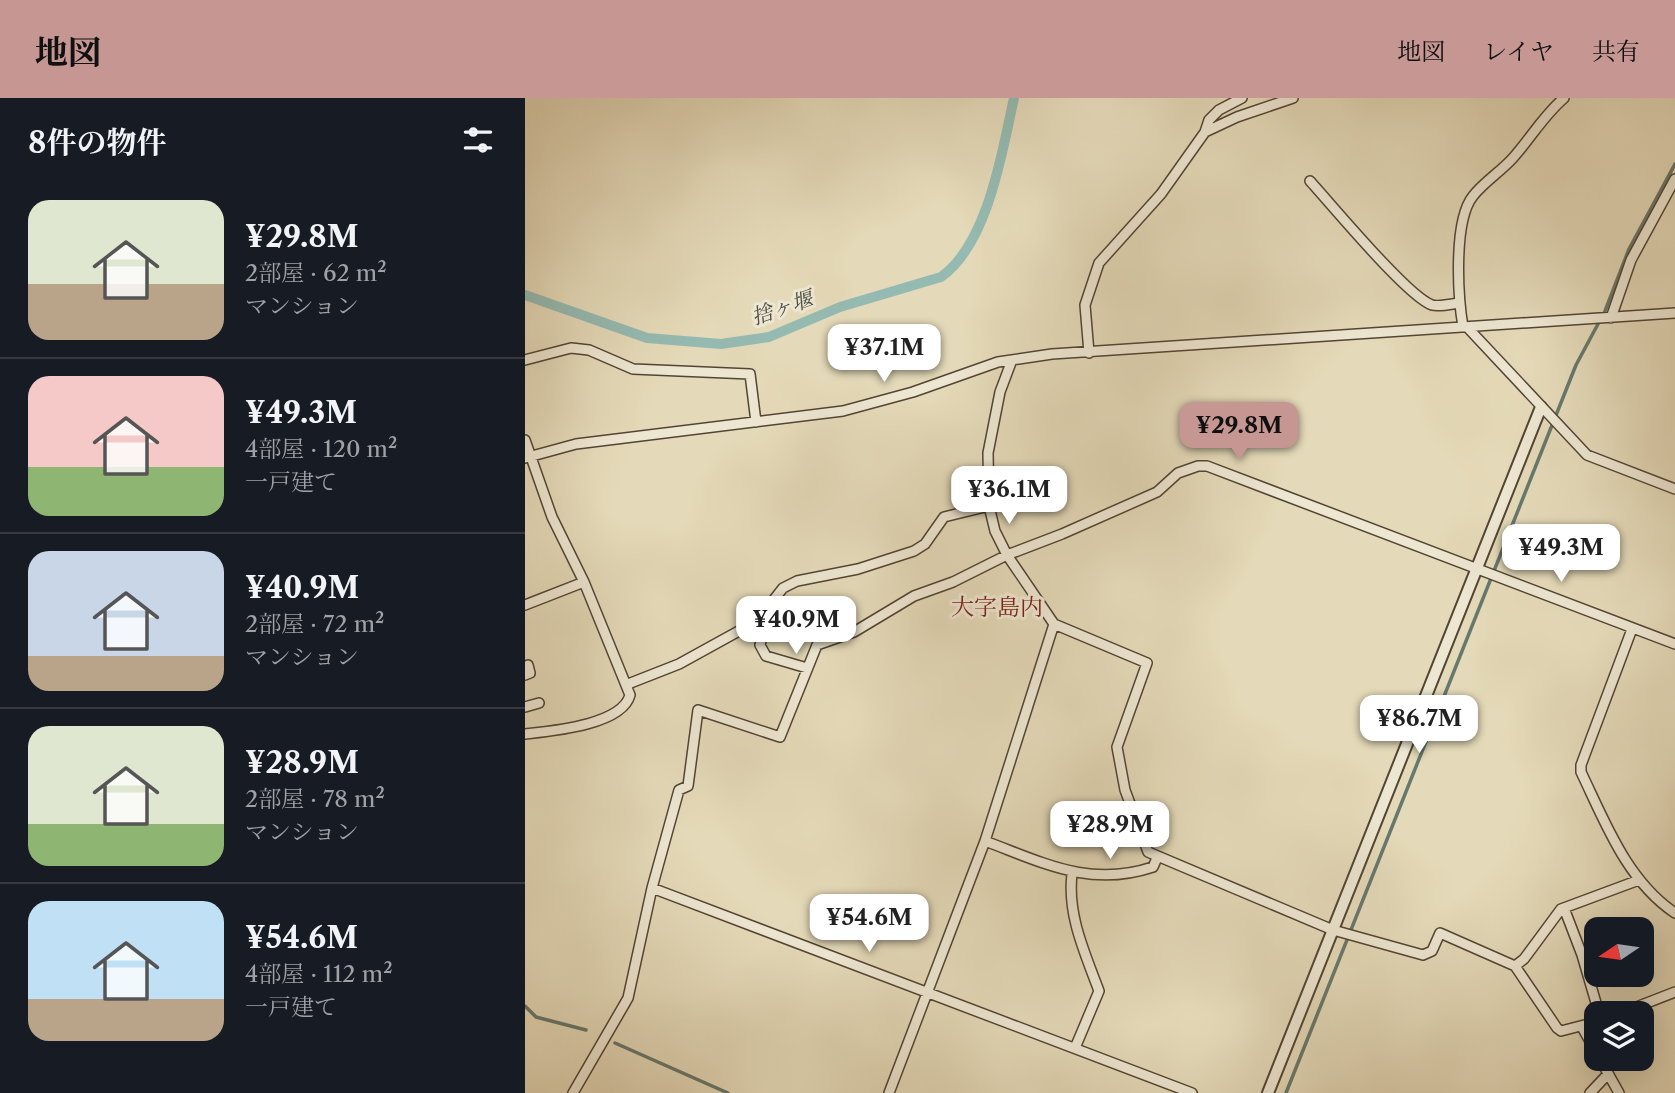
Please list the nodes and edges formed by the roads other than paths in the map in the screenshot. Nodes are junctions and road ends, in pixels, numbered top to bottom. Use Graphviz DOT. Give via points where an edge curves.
graph roads {
  1 [pos="1242,98"];
  2 [pos="1293,98"];
  3 [pos="1565,98"];
  4 [pos="1205,132"];
  5 [pos="1675,179"];
  6 [pos="1310,181"];
  7 [pos="1459,303"];
  8 [pos="1675,313"];
  9 [pos="1611,318"];
  10 [pos="1465,327"];
  11 [pos="1089,353"];
  12 [pos="1012,359"];
  13 [pos="525,360"];
  14 [pos="1541,407"];
  15 [pos="756,422"];
  16 [pos="525,440"];
  17 [pos="528,457"];
  18 [pos="1675,489"];
  19 [pos="989,506"];
  20 [pos="1007,555"];
  21 [pos="1475,569"];
  22 [pos="584,582"];
  23 [pos="525,605"];
  24 [pos="757,621"];
  25 [pos="1054,624"];
  26 [pos="1632,629"];
  27 [pos="1675,644"];
  28 [pos="807,667"];
  29 [pos="628,684"];
  30 [pos="539,703"];
  31 [pos="525,707"];
  32 [pos="525,734"];
  33 [pos="985,841"];
  34 [pos="1157,858"];
  35 [pos="1072,874"];
  36 [pos="1639,880"];
  37 [pos="652,888"];
  38 [pos="1564,908"];
  39 [pos="1675,914"];
  40 [pos="1333,930"];
  41 [pos="1515,966"];
  42 [pos="928,992"];
  43 [pos="1675,992"];
  44 [pos="1595,1001"];
  45 [pos="1652,1001"];
  46 [pos="1582,1027"];
  47 [pos="1584,1031"];
  48 [pos="1075,1048"];
  49 [pos="1606,1071"];
  50 [pos="1608,1074"];
  51 [pos="573,1093"];
  52 [pos="889,1093"];
  53 [pos="1192,1093"];
  54 [pos="1268,1093"];
  55 [pos="1590,1093"];
  56 [pos="1619,1093"];
  1 -- 4 [label="street" via="1219,110"];
  2 -- 4 [label="street"];
  3 -- 7 [label="street" via="1547,112 1466,208"];
  4 -- 11 [label="street" via="1161,194 1099,263 1085,304"];
  5 -- 9 [label="street" via="1631,260"];
  6 -- 7 [label="street" via="1417,294 1432,305"];
  7 -- 10 [label="street"];
  8 -- 9 [label="street"];
  9 -- 10 [label="street"];
  10 -- 11 [label="street"];
  10 -- 14 [label="street"];
  11 -- 12 [label="street"];
  12 -- 15 [label="street" via="843,411"];
  12 -- 19 [label="street" via="988,453"];
  13 -- 15 [label="street" via="571,348 589,350 633,369 750,374"];
  14 -- 18 [label="street" via="1587,455"];
  14 -- 21 [label="street"];
  15 -- 17 [label="street" via="576,444"];
  16 -- 17 [label="street"];
  17 -- 22 [label="street"];
  19 -- 20 [label="street"];
  19 -- 24 [label="street" via="944,517 925,544 914,551 858,569 797,581 783,588"];
  20 -- 21 [label="street" via="1157,492 1178,473 1207,466"];
  20 -- 25 [label="street"];
  20 -- 28 [label="street" via="913,596 854,632 817,645"];
  21 -- 26 [label="street"];
  21 -- 40 [label="street"];
  22 -- 23 [label="street"];
  22 -- 29 [label="street"];
  24 -- 28 [label="street" via="765,625 760,645 766,656"];
  24 -- 29 [label="street" via="679,664"];
  25 -- 33 [label="street"];
  25 -- 34 [label="street" via="1147,663 1117,747 1137,824 1148,852"];
  26 -- 27 [label="street"];
  26 -- 36 [label="street" via="1581,765 1606,825"];
  28 -- 37 [label="street" via="780,737 698,710 688,786 679,790"];
  29 -- 32 [label="street" via="630,695 622,709 587,724"];
  30 -- 31 [label="street"];
  33 -- 35 [label="street"];
  33 -- 42 [label="street"];
  34 -- 35 [label="street" via="1153,867 1130,875"];
  34 -- 40 [label="street"];
  35 -- 48 [label="street" via="1073,912 1099,990"];
  36 -- 38 [label="street"];
  36 -- 39 [label="street"];
  37 -- 42 [label="street"];
  37 -- 51 [label="street" via="628,998"];
  38 -- 41 [label="street"];
  38 -- 44 [label="street"];
  40 -- 41 [label="street" via="1423,955 1431,951 1440,933"];
  40 -- 54 [label="street"];
  41 -- 46 [label="street" via="1557,1028"];
  42 -- 48 [label="street"];
  42 -- 52 [label="street"];
  43 -- 45 [label="street"];
  46 -- 47 [label="street"];
  48 -- 53 [label="street"];
  49 -- 50 [label="street"];
  50 -- 55 [label="street"];
  50 -- 56 [label="street"];
}
